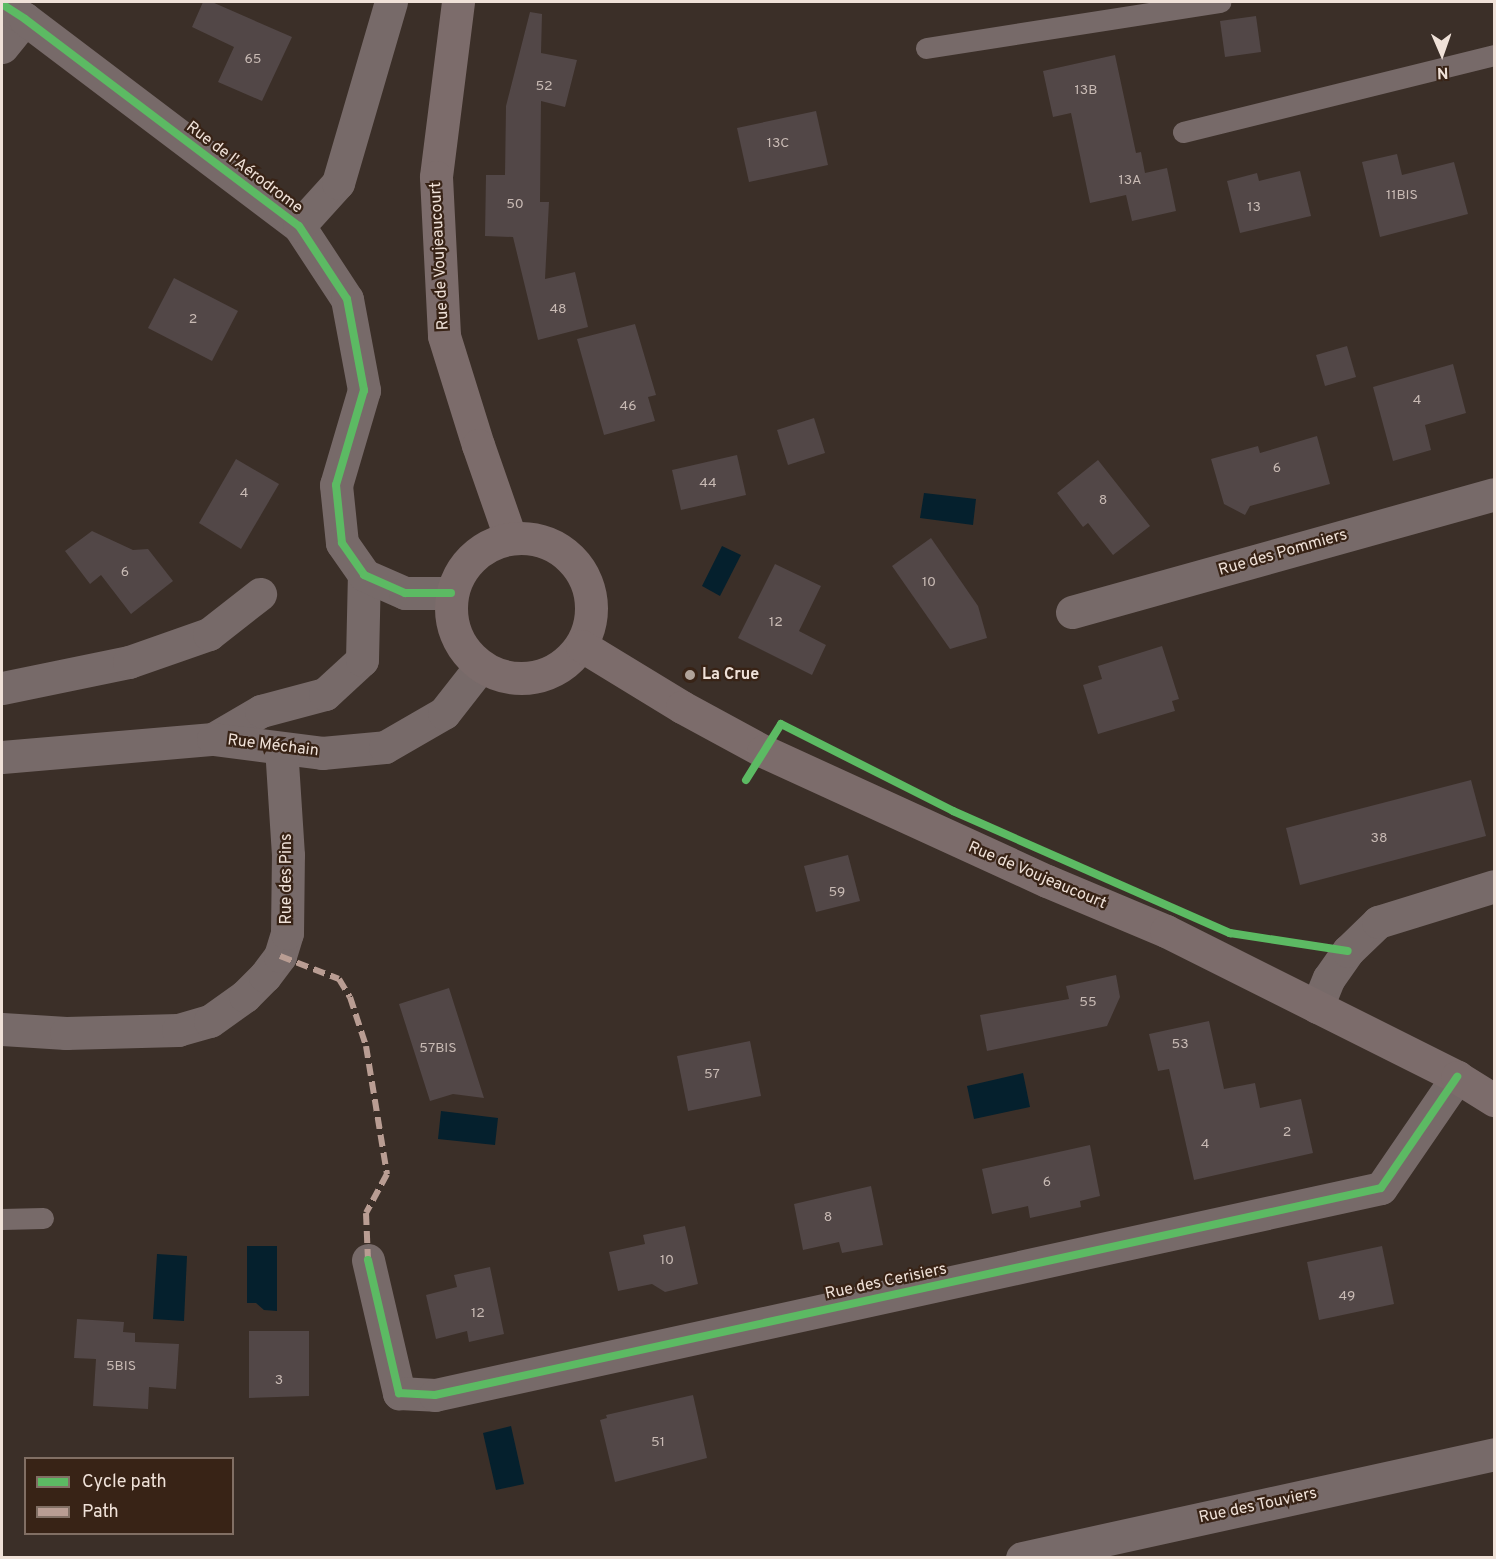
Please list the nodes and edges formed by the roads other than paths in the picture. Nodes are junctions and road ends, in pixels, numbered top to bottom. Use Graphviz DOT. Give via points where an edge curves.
graph roads {
  1 [pos="392,2"];
  2 [pos="458,2"];
  3 [pos="1220,2"];
  4 [pos="13,11"];
  5 [pos="2,47"];
  6 [pos="926,48"];
  7 [pos="1494,55"];
  8 [pos="1183,132"];
  9 [pos="299,226"];
  10 [pos="1494,494"];
  11 [pos="510,537"];
  12 [pos="364,575"];
  13 [pos="450,593"];
  14 [pos="260,594"];
  15 [pos="1072,612"];
  16 [pos="582,646"];
  17 [pos="480,667"];
  18 [pos="2,688"];
  19 [pos="213,739"];
  20 [pos="281,748"];
  21 [pos="2,757"];
  22 [pos="1494,886"];
  23 [pos="1317,1007"];
  24 [pos="2,1029"];
  25 [pos="1456,1077"];
  26 [pos="1494,1100"];
  27 [pos="43,1218"];
  28 [pos="2,1220"];
  29 [pos="368,1260"];
  30 [pos="1494,1454"];
  31 [pos="1022,1557"];
  1 -- 9 [label="street" via="338,183"];
  2 -- 11 [label="main road, Rue de Voujeaucourt" via="435,177 444,336"];
  3 -- 6 [label="lane"];
  4 -- 5 [label="street"];
  4 -- 9 [label="street, Rue de l'Aérodrome"];
  7 -- 8 [label="lane"];
  9 -- 12 [label="street, Rue de l'Aérodrome" via="347,299 364,390 336,485 342,543"];
  10 -- 15 [label="street, Rue des Pommiers"];
  11 -- 13 [label="main road" via="471,555"];
  11 -- 16 [label="main road" via="550,542 581,568 593,607"];
  12 -- 13 [label="street" via="405,593"];
  12 -- 19 [label="street, Rue Méchain" via="362,660 325,694 261,711"];
  13 -- 17 [label="main road" via="451,621 461,647"];
  14 -- 18 [label="street" via="209,634 129,662"];
  16 -- 17 [label="main road" via="554,671 516,679"];
  16 -- 23 [label="main road, Rue de Voujeaucourt" via="763,751 1004,862 1166,931"];
  17 -- 20 [label="street, Rue Méchain" via="444,713 385,747 322,753"];
  19 -- 20 [label="street, Rue Méchain"];
  19 -- 21 [label="street, Rue Méchain"];
  20 -- 24 [label="street, Rue des Pins" via="287,933 280,956 265,976 210,1022 178,1030 66,1033"];
  22 -- 23 [label="street" via="1378,922 1329,978"];
  23 -- 25 [label="main road, Rue de Voujeaucourt"];
  25 -- 26 [label="main road, Rue de Voujeaucourt"];
  25 -- 29 [label="street, Rue des Cerisiers" via="1382,1188 435,1395 399,1393"];
  27 -- 28 [label="lane"];
  30 -- 31 [label="street, Rue des Touviers"];
}
